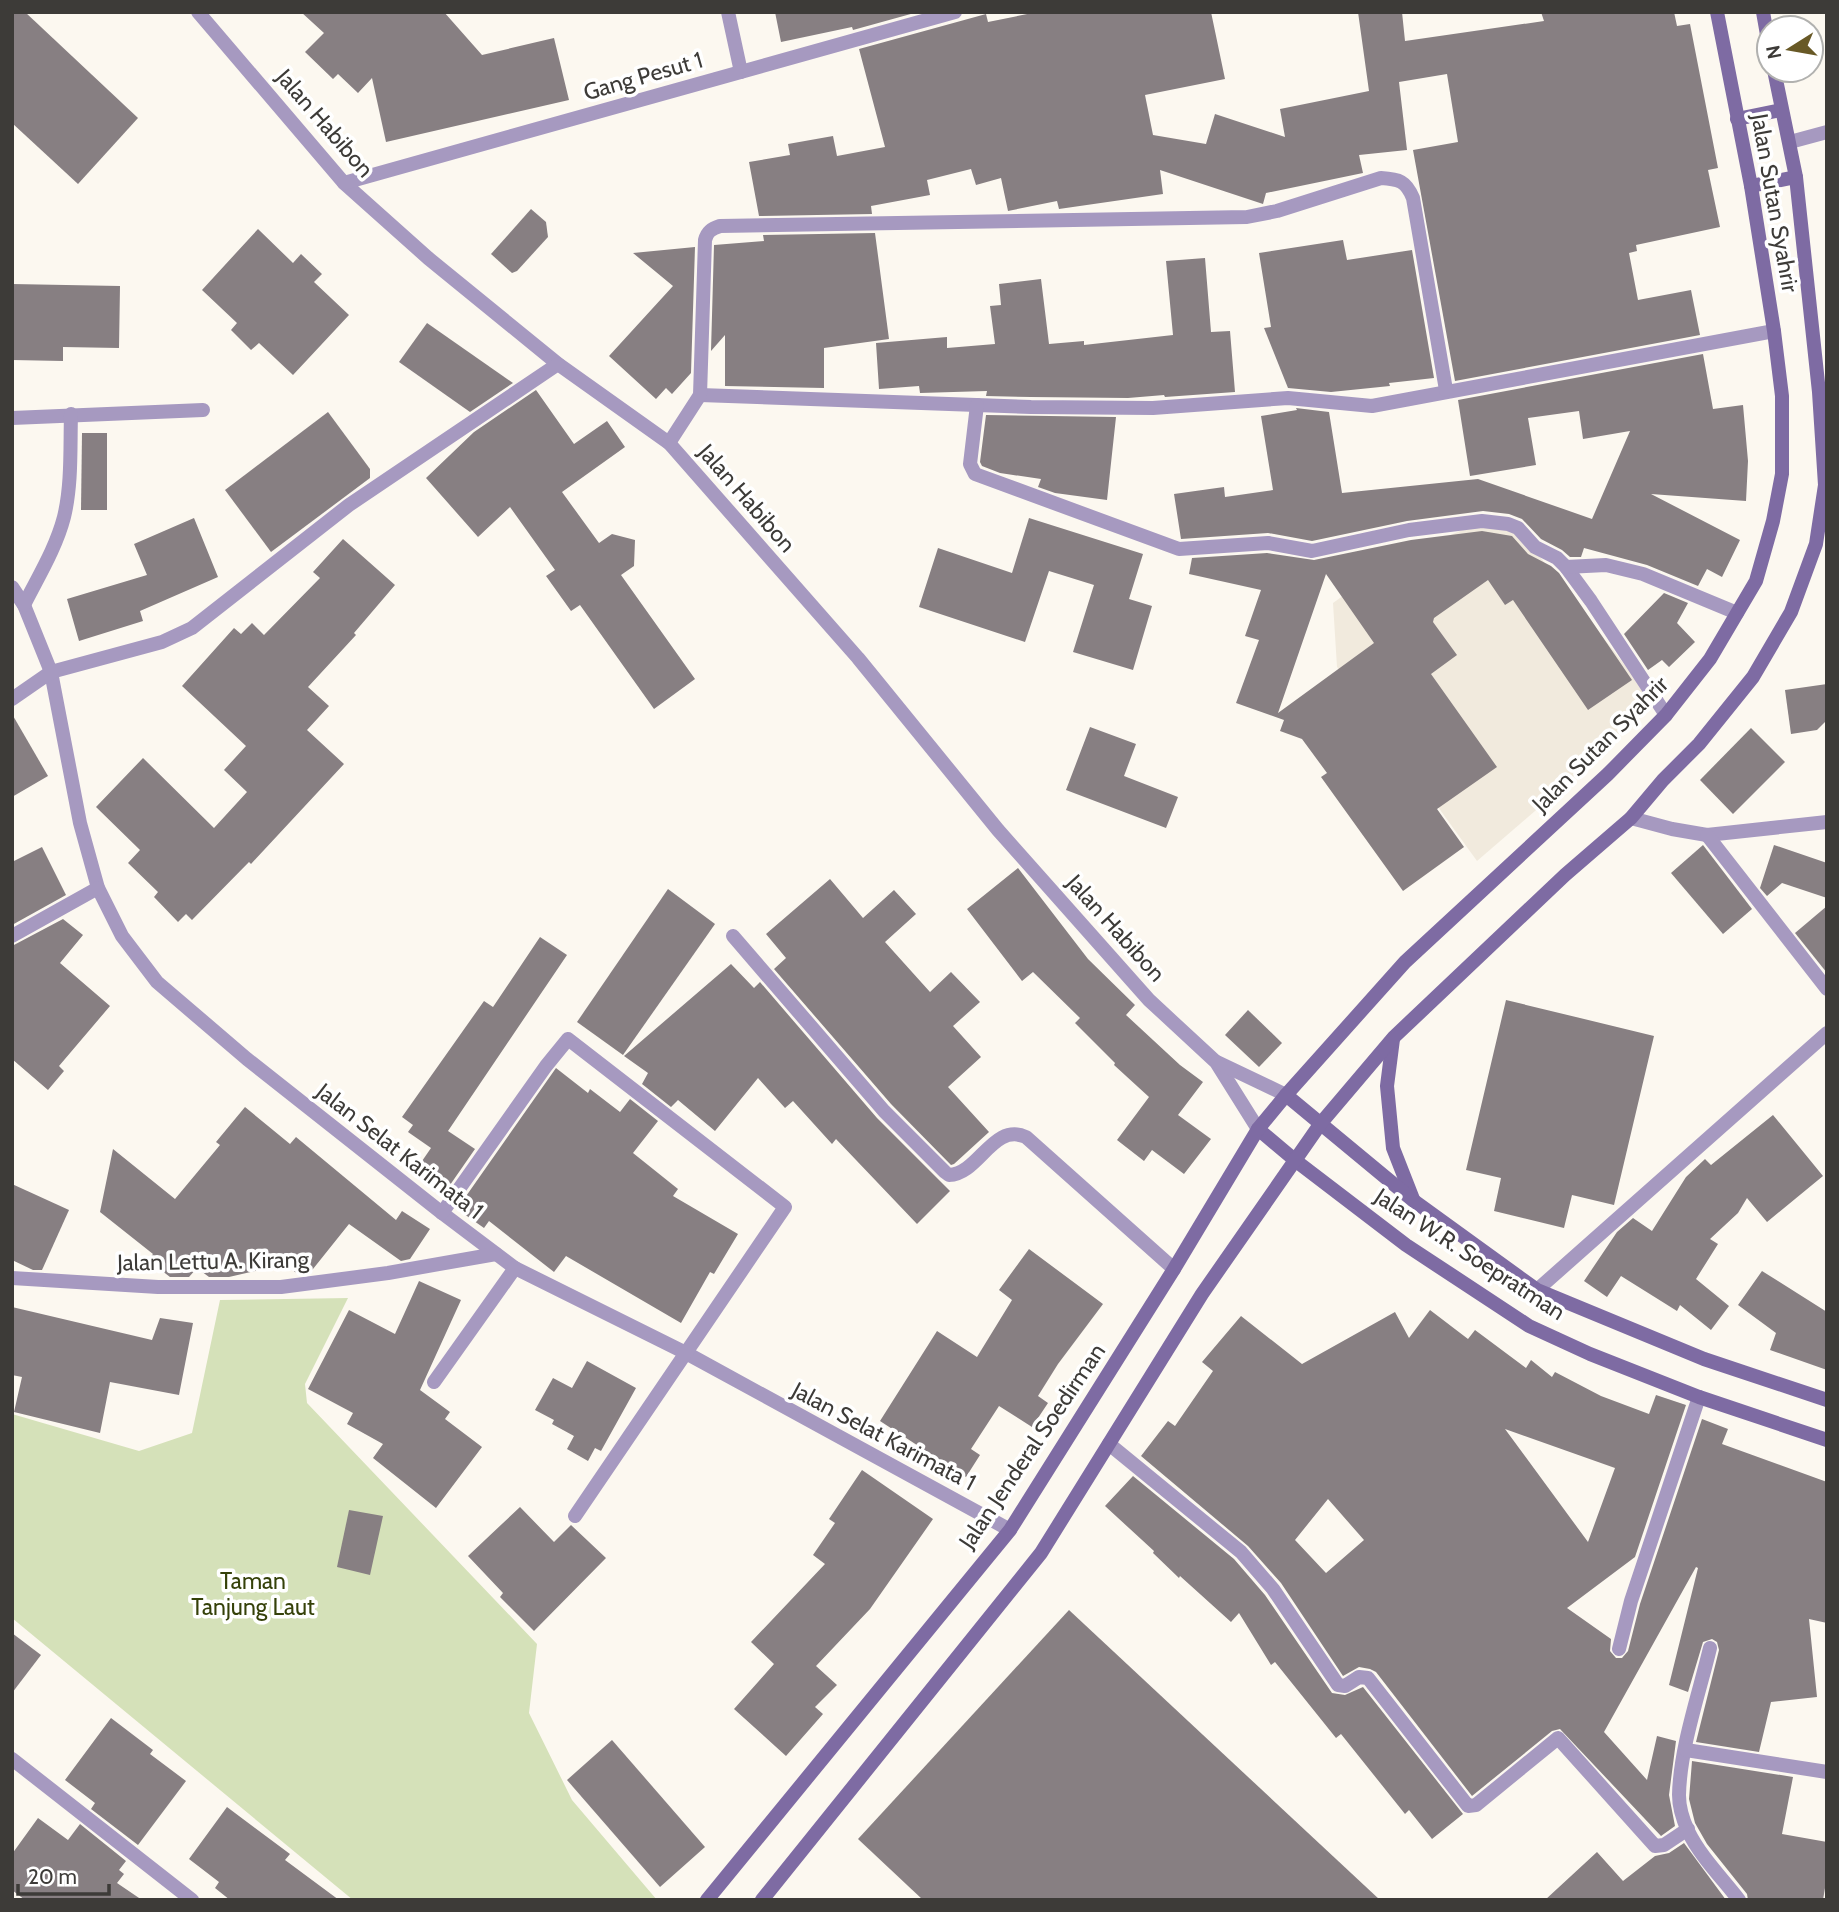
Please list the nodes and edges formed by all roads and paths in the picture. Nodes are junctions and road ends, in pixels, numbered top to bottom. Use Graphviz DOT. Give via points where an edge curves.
graph roads {
  1 [pos="198,12"];
  2 [pos="728,12"];
  3 [pos="955,12"];
  4 [pos="1717,12"];
  5 [pos="741,72"];
  6 [pos="1776,84"];
  7 [pos="1781,110"];
  8 [pos="1737,119"];
  9 [pos="1827,132"];
  10 [pos="1790,142"];
  11 [pos="1796,177"];
  12 [pos="344,183"];
  13 [pos="1751,186"];
  14 [pos="1774,331"];
  15 [pos="558,364"];
  16 [pos="1446,390"];
  17 [pos="700,396"];
  18 [pos="977,405"];
  19 [pos="203,410"];
  20 [pos="71,414"];
  21 [pos="12,418"];
  22 [pos="669,443"];
  23 [pos="1566,567"];
  24 [pos="12,587"];
  25 [pos="24,605"];
  26 [pos="1737,613"];
  27 [pos="51,673"];
  28 [pos="12,699"];
  29 [pos="1666,715"];
  30 [pos="1632,818"];
  31 [pos="1827,822"];
  32 [pos="1707,835"];
  33 [pos="98,888"];
  34 [pos="12,936"];
  35 [pos="733,936"];
  36 [pos="1827,989"];
  37 [pos="1827,1033"];
  38 [pos="1394,1037"];
  39 [pos="1216,1062"];
  40 [pos="1286,1095"];
  41 [pos="1321,1123"];
  42 [pos="1258,1129"];
  43 [pos="1296,1161"];
  44 [pos="1414,1201"];
  45 [pos="442,1213"];
  46 [pos="496,1254"];
  47 [pos="515,1268"];
  48 [pos="1174,1269"];
  49 [pos="12,1278"];
  50 [pos="1537,1290"];
  51 [pos="686,1353"];
  52 [pos="434,1382"];
  53 [pos="1699,1398"];
  54 [pos="1827,1400"];
  55 [pos="1827,1440"];
  56 [pos="1109,1444"];
  57 [pos="575,1516"];
  58 [pos="1010,1530"];
  59 [pos="1710,1648"];
  60 [pos="1619,1649"];
  61 [pos="1686,1750"];
  62 [pos="12,1759"];
  63 [pos="1827,1772"];
  64 [pos="1688,1829"];
  65 [pos="192,1900"];
  66 [pos="707,1900"];
  67 [pos="762,1900"];
  68 [pos="1739,1900"];
  1 -- 12 [label="street, Jalan Habibon"];
  2 -- 5 [label="street"];
  3 -- 5 [label="street, Gang Pesut 1"];
  4 -- 8 [label="street, Jalan Sutan Syahrir"];
  5 -- 12 [label="street, Gang Pesut 1"];
  6 -- 7 [label="street, Jalan Sutan Syahrir"];
  7 -- 8 [label="street"];
  7 -- 10 [label="street, Jalan Sutan Syahrir"];
  8 -- 13 [label="street, Jalan Sutan Syahrir"];
  9 -- 10 [label="street"];
  10 -- 11 [label="street, Jalan Sutan Syahrir"];
  11 -- 13 [label="street"];
  11 -- 30 [label="street, Jalan Sutan Syahrir" via="1825,485 1816,544 1791,612 1753,677"];
  12 -- 15 [label="street, Jalan Habibon"];
  13 -- 14 [label="street, Jalan Sutan Syahrir"];
  14 -- 16 [label="street"];
  14 -- 26 [label="street, Jalan Sutan Syahrir" via="1782,396 1782,474 1756,581"];
  15 -- 22 [label="street, Jalan Habibon"];
  15 -- 27 [label="street" via="349,505 192,628 162,642"];
  16 -- 17 [label="street" via="1413,198 1408,186 1398,179 1381,178 1247,217 712,228 705,240"];
  16 -- 18 [label="street" via="1372,406 1288,398 1153,408"];
  17 -- 18 [label="street"];
  17 -- 22 [label="street"];
  18 -- 23 [label="street" via="970,464 975,474 1179,549 1268,543 1312,551 1409,530 1482,521 1518,528 1535,547"];
  19 -- 20 [label="street"];
  20 -- 21 [label="street"];
  20 -- 25 [label="street" via="64,516"];
  22 -- 39 [label="street, Jalan Habibon" via="858,658 1007,840 1149,1000"];
  23 -- 26 [label="street" via="1606,565 1643,574"];
  23 -- 29 [label="street"];
  24 -- 25 [label="street, Jalan Selat Karimata 1"];
  25 -- 27 [label="street, Jalan Selat Karimata 1"];
  26 -- 29 [label="street, Jalan Sutan Syahrir" via="1710,659"];
  27 -- 28 [label="street"];
  27 -- 33 [label="street, Jalan Selat Karimata 1" via="80,823"];
  29 -- 40 [label="street, Jalan Sutan Syahrir" via="1405,962"];
  30 -- 32 [label="street"];
  30 -- 38 [label="street, Jalan Sutan Syahrir"];
  31 -- 32 [label="street"];
  32 -- 36 [label="street"];
  33 -- 34 [label="street"];
  33 -- 45 [label="street, Jalan Selat Karimata 1" via="122,936 157,982"];
  35 -- 48 [label="street" via="884,1111 945,1172 959,1173 1002,1137 1026,1137"];
  37 -- 50 [label="street"];
  38 -- 41 [label="street, Jalan Sutan Syahrir"];
  38 -- 44 [label="street" via="1387,1086 1392,1148"];
  39 -- 40 [label="street, Jalan Habibon"];
  39 -- 42 [label="street, Jalan Habibon"];
  40 -- 41 [label="street, Jalan W.R. Soepratman"];
  40 -- 42 [label="street, Jalan Jenderal Soedirman"];
  41 -- 43 [label="street"];
  41 -- 44 [label="street, Jalan W.R. Soepratman"];
  42 -- 43 [label="street, Jalan W.R. Soepratman"];
  42 -- 48 [label="street, Jalan Jenderal Soedirman"];
  43 -- 53 [label="street, Jalan W.R. Soepratman" via="1406,1245 1529,1326"];
  43 -- 56 [label="street" via="1202,1294"];
  44 -- 50 [label="street, Jalan W.R. Soepratman"];
  45 -- 46 [label="street, Jalan Selat Karimata 1"];
  45 -- 51 [label="street" via="568,1039 785,1207"];
  46 -- 47 [label="street, Jalan Selat Karimata 1"];
  46 -- 49 [label="street, Jalan Lettu A. Kirang" via="282,1287 158,1287"];
  47 -- 51 [label="street, Jalan Selat Karimata 1"];
  47 -- 52 [label="street"];
  48 -- 58 [label="street, Jalan Jenderal Soedirman"];
  50 -- 54 [label="street, Jalan W.R. Soepratman" via="1704,1359"];
  51 -- 57 [label="street"];
  51 -- 58 [label="street, Jalan Selat Karimata 1"];
  53 -- 55 [label="street, Jalan W.R. Soepratman"];
  53 -- 60 [label="street"];
  56 -- 64 [label="street" via="1241,1552 1281,1600 1338,1685 1368,1678 1468,1806 1476,1805 1558,1738 1655,1846"];
  56 -- 67 [label="street" via="1041,1553"];
  58 -- 66 [label="street, Jalan Jenderal Soedirman"];
  59 -- 61 [label="street"];
  61 -- 63 [label="street"];
  61 -- 64 [label="street" via="1679,1795"];
  62 -- 65 [label="street"];
  64 -- 68 [label="street"];
}
